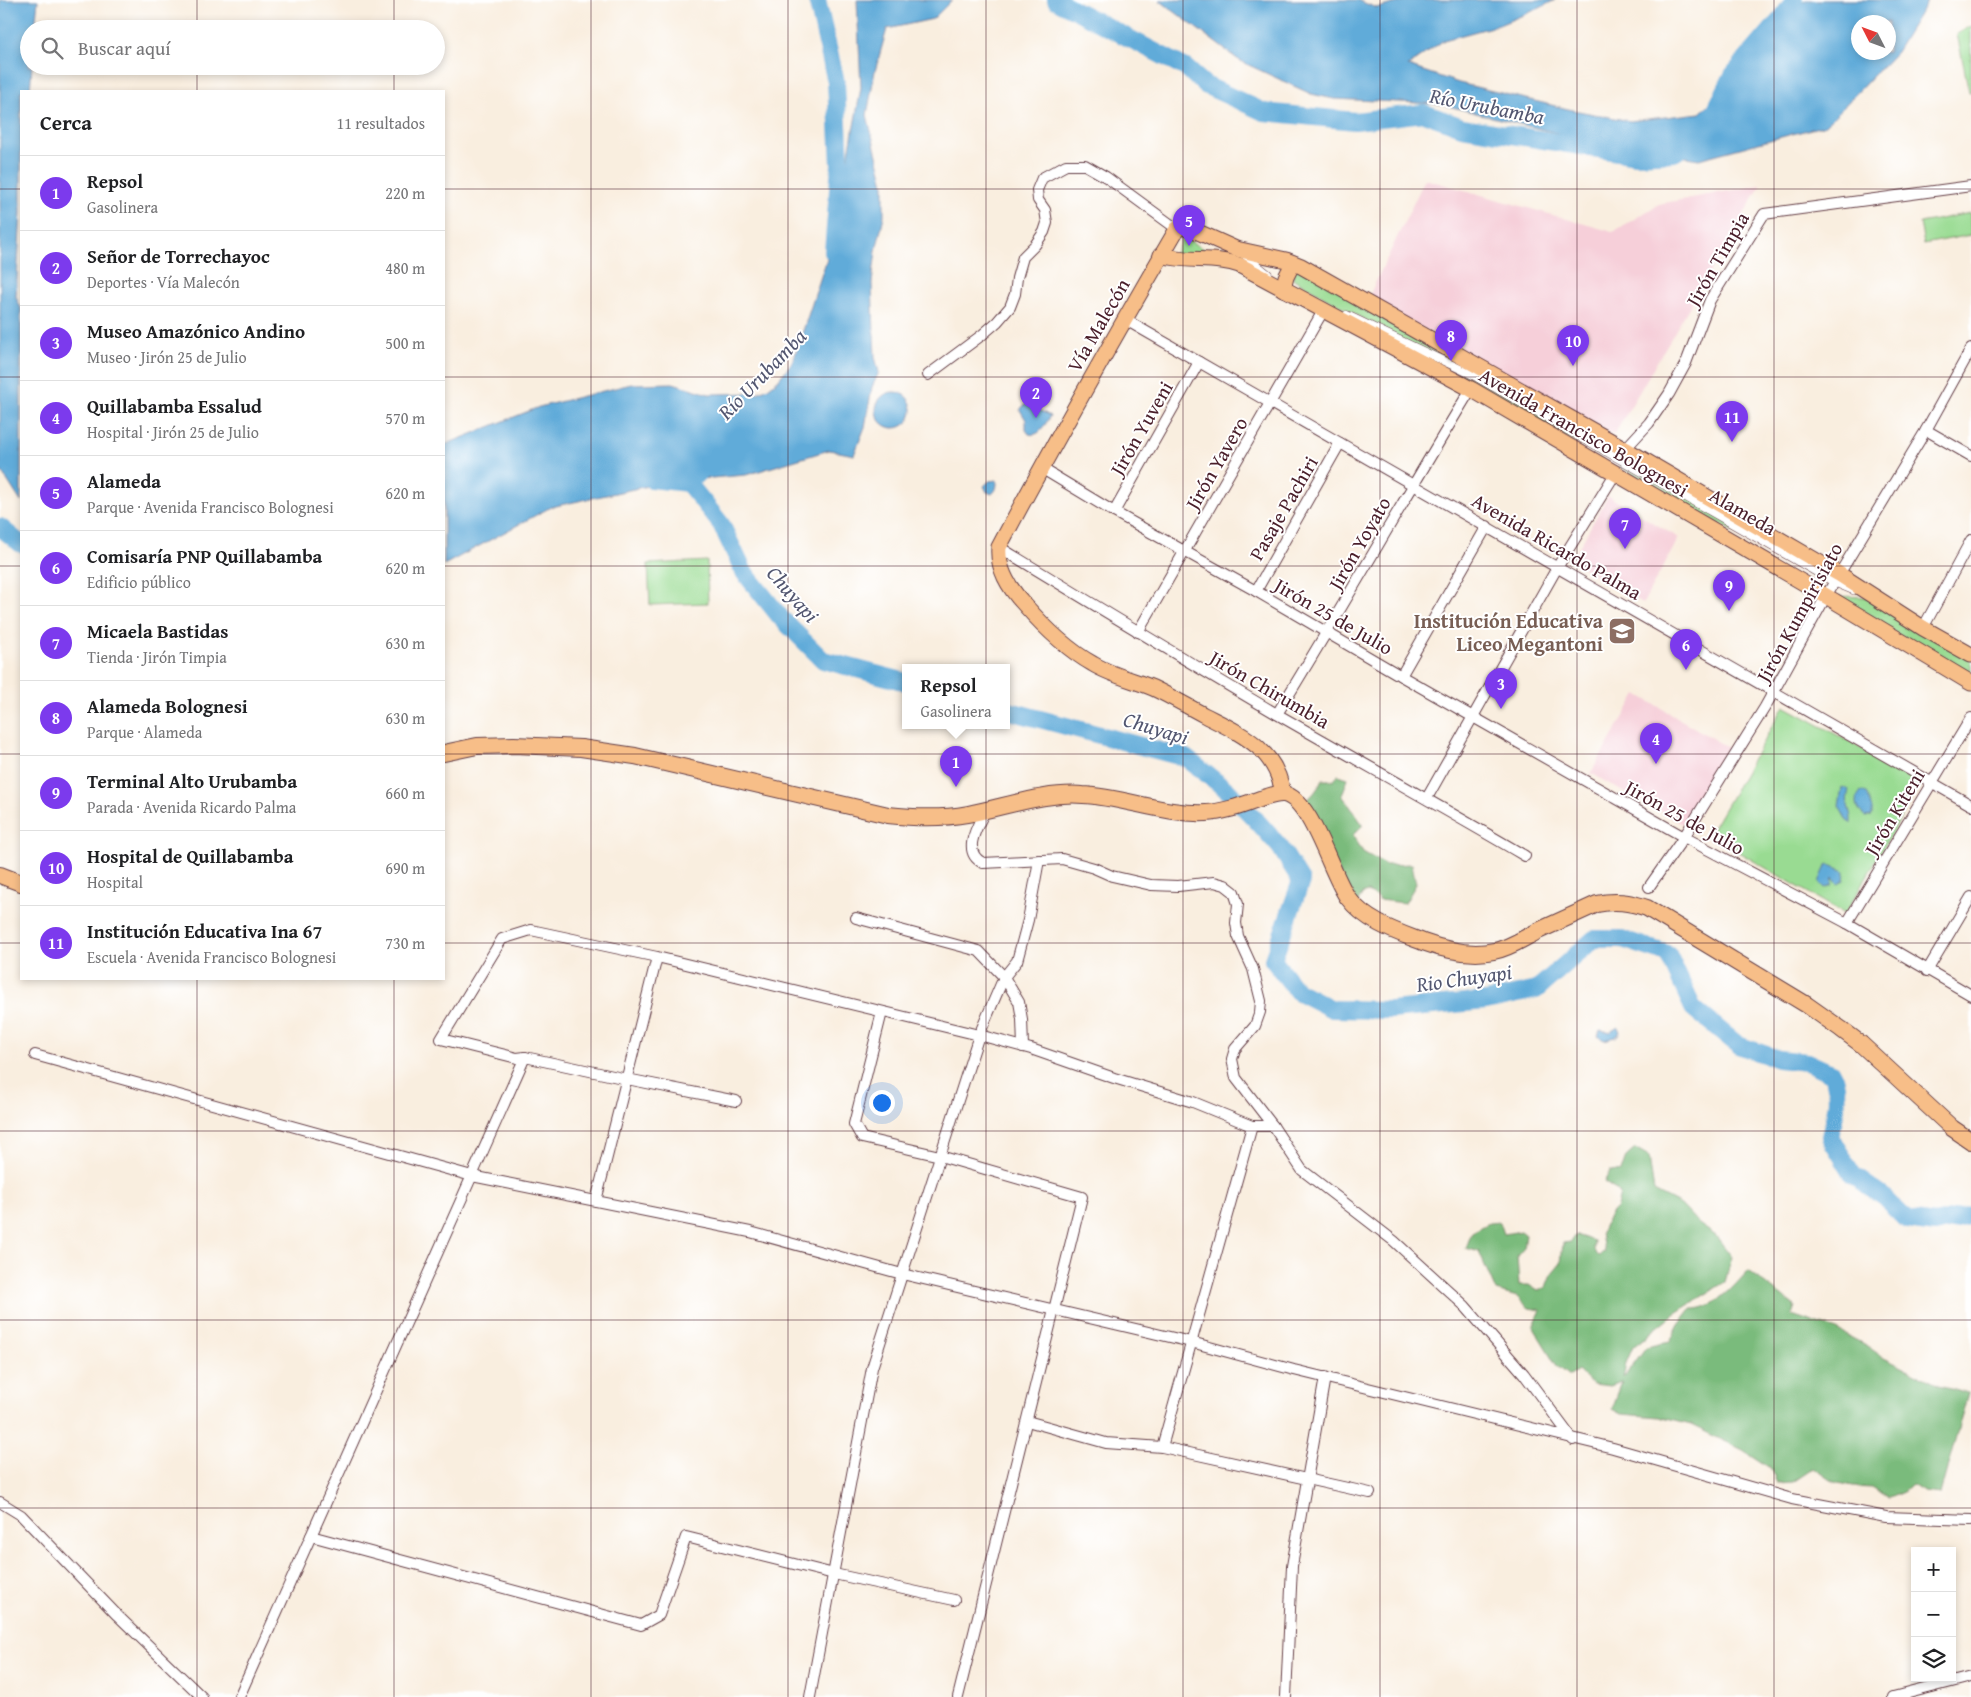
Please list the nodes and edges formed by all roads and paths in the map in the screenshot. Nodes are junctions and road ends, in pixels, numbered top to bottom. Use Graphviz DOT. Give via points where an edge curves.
graph roads {
  1 [pos="1971,186"];
  2 [pos="1177,229"];
  3 [pos="1236,249"];
  4 [pos="1161,256"];
  5 [pos="1293,263"];
  6 [pos="1283,289"];
  7 [pos="1323,311"];
  8 [pos="1124,319"];
  9 [pos="1971,348"];
  10 [pos="1199,362"];
  11 [pos="928,375"];
  12 [pos="1471,389"];
  13 [pos="1271,403"];
  14 [pos="1926,430"];
  15 [pos="1340,443"];
  16 [pos="1625,449"];
  17 [pos="1971,456"];
  18 [pos="1041,468"];
  19 [pos="1615,474"];
  20 [pos="1413,484"];
  21 [pos="1114,512"];
  22 [pos="1486,526"];
  23 [pos="1971,540"];
  24 [pos="999,547"];
  25 [pos="1185,551"];
  26 [pos="1558,566"];
  27 [pos="1836,578"];
  28 [pos="1256,591"];
  29 [pos="1826,596"];
  30 [pos="1923,628"];
  31 [pos="1138,632"];
  32 [pos="1328,632"];
  33 [pos="1971,656"];
  34 [pos="1401,676"];
  35 [pos="1971,683"];
  36 [pos="1773,692"];
  37 [pos="1278,714"];
  38 [pos="1473,716"];
  39 [pos="1971,718"];
  40 [pos="445,753"];
  41 [pos="1931,784"];
  42 [pos="1284,794"];
  43 [pos="1427,798"];
  44 [pos="1971,805"];
  45 [pos="986,811"];
  46 [pos="1684,838"];
  47 [pos="1525,856"];
  48 [pos="1039,860"];
  49 [pos="0,875"];
  50 [pos="20,883"];
  51 [pos="1649,887"];
  52 [pos="1971,897"];
  53 [pos="856,918"];
  54 [pos="1847,923"];
  55 [pos="657,957"];
  56 [pos="1927,971"];
  57 [pos="1004,977"];
  58 [pos="1971,995"];
  59 [pos="882,1012"];
  60 [pos="979,1035"];
  61 [pos="1023,1047"];
  62 [pos="35,1055"];
  63 [pos="525,1056"];
  64 [pos="626,1079"];
  65 [pos="736,1101"];
  66 [pos="1252,1126"];
  67 [pos="1273,1126"];
  68 [pos="1971,1141"];
  69 [pos="940,1156"];
  70 [pos="472,1176"];
  71 [pos="596,1201"];
  72 [pos="902,1274"];
  73 [pos="1054,1310"];
  74 [pos="1191,1342"];
  75 [pos="1325,1377"];
  76 [pos="1027,1421"];
  77 [pos="1573,1440"];
  78 [pos="1162,1447"];
  79 [pos="1308,1478"];
  80 [pos="1370,1493"];
  81 [pos="0,1502"];
  82 [pos="1971,1520"];
  83 [pos="311,1536"];
  84 [pos="834,1574"];
  85 [pos="954,1600"];
  86 [pos="1971,1677"];
  87 [pos="202,1697"];
  88 [pos="239,1697"];
  89 [pos="810,1697"];
  90 [pos="958,1697"];
  91 [pos="1286,1697"];
  92 [pos="1893,1697"];
  1 -- 16 [label="street, Jirón Timpia" via="1764,214 1710,300 1686,362 1669,394"];
  2 -- 3 [label="main road, Avenida Francisco Bolognesi" via="1187,226"];
  2 -- 4 [label="main road, Vía Malecón"];
  2 -- 11 [label="street" via="1085,165 1066,165 1042,178 1036,190 1047,223 1035,245 1023,257 1010,307 987,330"];
  3 -- 5 [label="main road, Avenida Francisco Bolognesi"];
  3 -- 27 [label="street, Alameda" via="1291,288 1474,375"];
  4 -- 6 [label="main road, Avenida Francisco Bolognesi" via="1226,261"];
  4 -- 8 [label="main road, Vía Malecón"];
  5 -- 6 [label="main road"];
  5 -- 16 [label="main road, Avenida Francisco Bolognesi"];
  6 -- 7 [label="main road, Avenida Francisco Bolognesi"];
  7 -- 12 [label="main road, Avenida Francisco Bolognesi"];
  7 -- 13 [label="street, Jirón Yavero"];
  8 -- 10 [label="street, Avenida Ricardo Palma"];
  8 -- 18 [label="main road, Vía Malecón"];
  9 -- 14 [label="street, Jirón Kumpirisiato"];
  10 -- 13 [label="street, Avenida Ricardo Palma"];
  10 -- 21 [label="street, Jirón Yuveni"];
  12 -- 19 [label="main road, Avenida Francisco Bolognesi"];
  12 -- 20 [label="street, Jirón Yoyato"];
  13 -- 15 [label="street, Avenida Ricardo Palma"];
  13 -- 25 [label="street, Jirón Yavero"];
  14 -- 17 [label="street"];
  14 -- 27 [label="street, Jirón Kumpirisiato"];
  15 -- 20 [label="street, Avenida Ricardo Palma"];
  15 -- 28 [label="street, Pasaje Pachiri"];
  16 -- 27 [label="main road, Avenida Francisco Bolognesi"];
  18 -- 21 [label="street, Jirón 25 de Julio"];
  18 -- 24 [label="main road, Vía Malecón"];
  19 -- 26 [label="street"];
  19 -- 29 [label="main road, Avenida Francisco Bolognesi"];
  20 -- 22 [label="street, Avenida Ricardo Palma"];
  20 -- 32 [label="street, Jirón Yoyato"];
  21 -- 25 [label="street, Jirón 25 de Julio"];
  22 -- 26 [label="street, Avenida Ricardo Palma"];
  22 -- 34 [label="street"];
  23 -- 30 [label="street"];
  24 -- 31 [label="street, Jirón Chirumbia"];
  24 -- 42 [label="main road" via="998,560 1002,571 1018,598 1072,651 1094,665 1154,689 1248,738 1273,763"];
  25 -- 28 [label="street, Jirón 25 de Julio"];
  25 -- 31 [label="street, Jirón Yavero"];
  26 -- 36 [label="street, Avenida Ricardo Palma"];
  26 -- 38 [label="street"];
  27 -- 29 [label="street, Jirón Kumpirisiato"];
  27 -- 30 [label="main road, Avenida Francisco Bolognesi"];
  28 -- 32 [label="street, Jirón 25 de Julio"];
  29 -- 35 [label="main road, Avenida Francisco Bolognesi"];
  29 -- 36 [label="street, Jirón Kumpirisiato"];
  30 -- 33 [label="main road, Avenida Francisco Bolognesi"];
  31 -- 37 [label="street, Jirón Chirumbia"];
  32 -- 34 [label="street, Jirón 25 de Julio"];
  32 -- 37 [label="street, Jirón Yoyato"];
  34 -- 38 [label="street, Jirón 25 de Julio"];
  36 -- 41 [label="street, Avenida Ricardo Palma"];
  36 -- 46 [label="street, Jirón Kumpirisiato"];
  37 -- 43 [label="street, Jirón Chirumbia"];
  38 -- 43 [label="street"];
  38 -- 46 [label="street, Jirón 25 de Julio"];
  39 -- 41 [label="street, Jirón Kiteni"];
  40 -- 45 [label="highway" via="477,746 581,748 635,756 888,815 921,819"];
  41 -- 44 [label="street, Avenida Ricardo Palma"];
  41 -- 54 [label="street, Jirón Kiteni"];
  42 -- 45 [label="highway" via="1206,813 1082,794 1044,797"];
  42 -- 68 [label="highway" via="1298,802 1314,825 1348,898 1382,925 1429,944 1484,953 1509,946 1597,904 1613,900 1647,908 1807,1004 1861,1044 1952,1128"];
  43 -- 47 [label="street, Jirón Chirumbia"];
  45 -- 48 [label="street" via="972,842 976,860 993,864"];
  46 -- 51 [label="street, Jirón Kumpirisiato"];
  46 -- 54 [label="street, Jirón 25 de Julio"];
  48 -- 57 [label="street" via="1017,961"];
  48 -- 67 [label="street" via="1062,859 1151,885 1214,882 1234,892 1238,904 1238,936 1253,969 1261,1001 1255,1026 1235,1049 1233,1069 1236,1078"];
  49 -- 50 [label="highway"];
  52 -- 56 [label="street"];
  53 -- 57 [label="street" via="979,951"];
  54 -- 56 [label="street, Jirón 25 de Julio"];
  55 -- 59 [label="street"];
  55 -- 63 [label="street" via="530,930 502,939 441,1038 517,1058"];
  55 -- 64 [label="street"];
  56 -- 58 [label="street, Jirón 25 de Julio"];
  57 -- 60 [label="street"];
  57 -- 61 [label="street" via="1019,1002"];
  59 -- 60 [label="street"];
  59 -- 69 [label="street" via="854,1124 862,1138"];
  60 -- 61 [label="street"];
  60 -- 69 [label="street"];
  61 -- 66 [label="street" via="1193,1102"];
  62 -- 70 [label="street"];
  63 -- 64 [label="street"];
  63 -- 70 [label="street"];
  64 -- 65 [label="street"];
  64 -- 71 [label="street"];
  66 -- 67 [label="street"];
  66 -- 74 [label="street"];
  67 -- 77 [label="street" via="1302,1170 1394,1241 1465,1306 1524,1374"];
  69 -- 72 [label="street"];
  69 -- 73 [label="street" via="1082,1197"];
  70 -- 71 [label="street"];
  70 -- 83 [label="street"];
  71 -- 72 [label="street" via="750,1232"];
  72 -- 73 [label="street"];
  72 -- 84 [label="street" via="872,1368"];
  73 -- 74 [label="street"];
  73 -- 76 [label="street"];
  74 -- 75 [label="street"];
  74 -- 78 [label="street"];
  75 -- 77 [label="street"];
  75 -- 79 [label="street"];
  76 -- 78 [label="street" via="1106,1443"];
  76 -- 90 [label="street"];
  77 -- 82 [label="street" via="1614,1448 1792,1499 1886,1517"];
  78 -- 79 [label="street"];
  79 -- 80 [label="street"];
  79 -- 91 [label="street" via="1292,1566"];
  81 -- 87 [label="street" via="21,1515"];
  83 -- 84 [label="street" via="640,1625 658,1615 686,1537"];
  83 -- 88 [label="street"];
  84 -- 85 [label="street"];
  84 -- 89 [label="street"];
  86 -- 92 [label="street"];
}
